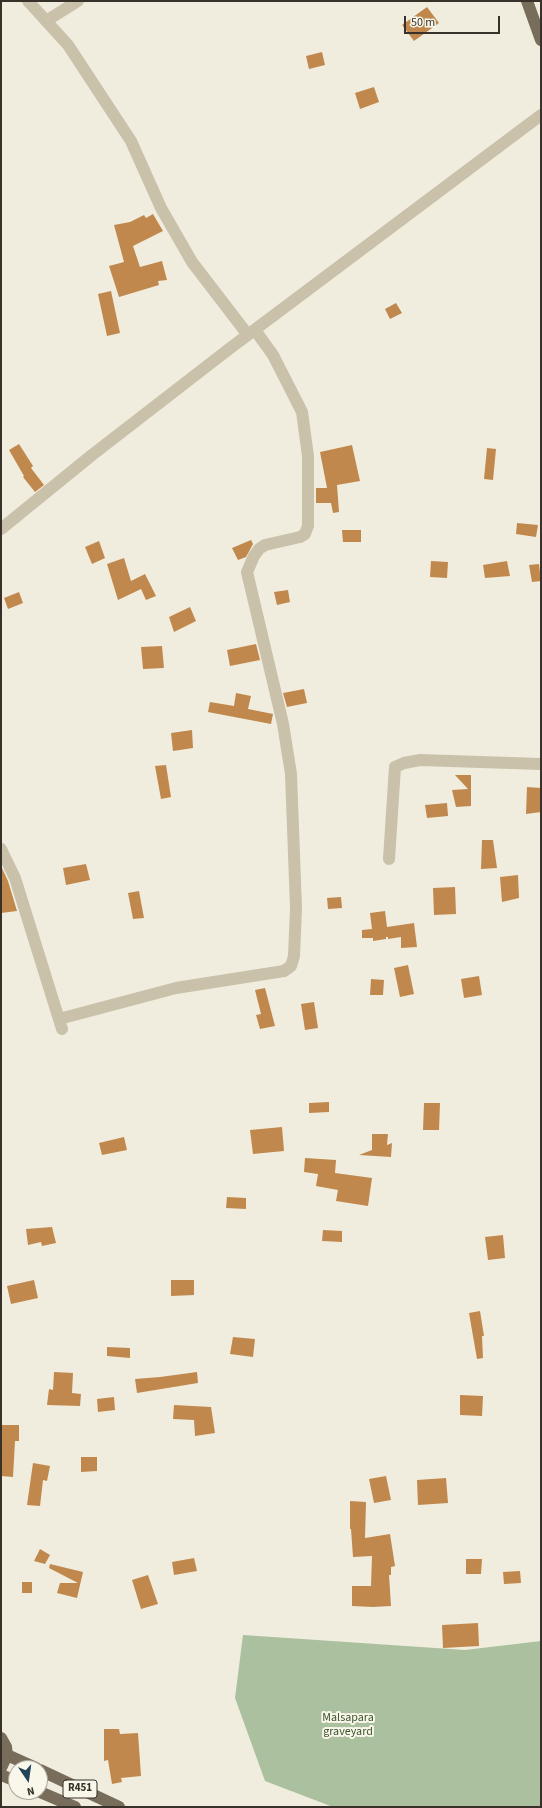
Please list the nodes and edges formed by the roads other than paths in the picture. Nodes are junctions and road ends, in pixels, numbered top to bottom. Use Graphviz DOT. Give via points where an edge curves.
graph roads {
  1 [pos="28,1"];
  2 [pos="78,1"];
  3 [pos="527,1"];
  4 [pos="46,21"];
  5 [pos="541,40"];
  6 [pos="541,115"];
  7 [pos="252,333"];
  8 [pos="1,529"];
  9 [pos="541,764"];
  10 [pos="1,849"];
  11 [pos="389,859"];
  12 [pos="1,1738"];
  13 [pos="7,1755"];
  14 [pos="18,1760"];
  15 [pos="1,1768"];
  16 [pos="48,1774"];
  17 [pos="48,1795"];
  18 [pos="75,1807"];
  19 [pos="120,1807"];
  1 -- 4 [label="street"];
  2 -- 4 [label="street"];
  3 -- 5 [label="main road"];
  4 -- 7 [label="street" via="68,45 131,141 162,208 192,262"];
  6 -- 7 [label="street"];
  7 -- 8 [label="street" via="92,455"];
  7 -- 10 [label="street" via="273,355 302,412 308,456 308,526 305,534 265,545 254,556 248,572 283,724 291,774 296,908 294,956 291,966 284,971 176,988 60,1024 16,878"];
  9 -- 11 [label="street" via="420,760 395,767"];
  12 -- 13 [label="main road"];
  13 -- 14 [label="main road"];
  13 -- 15 [label="main road"];
  16 -- 19 [label="main road, R451"];
  17 -- 18 [label="main road, R451"];
}
